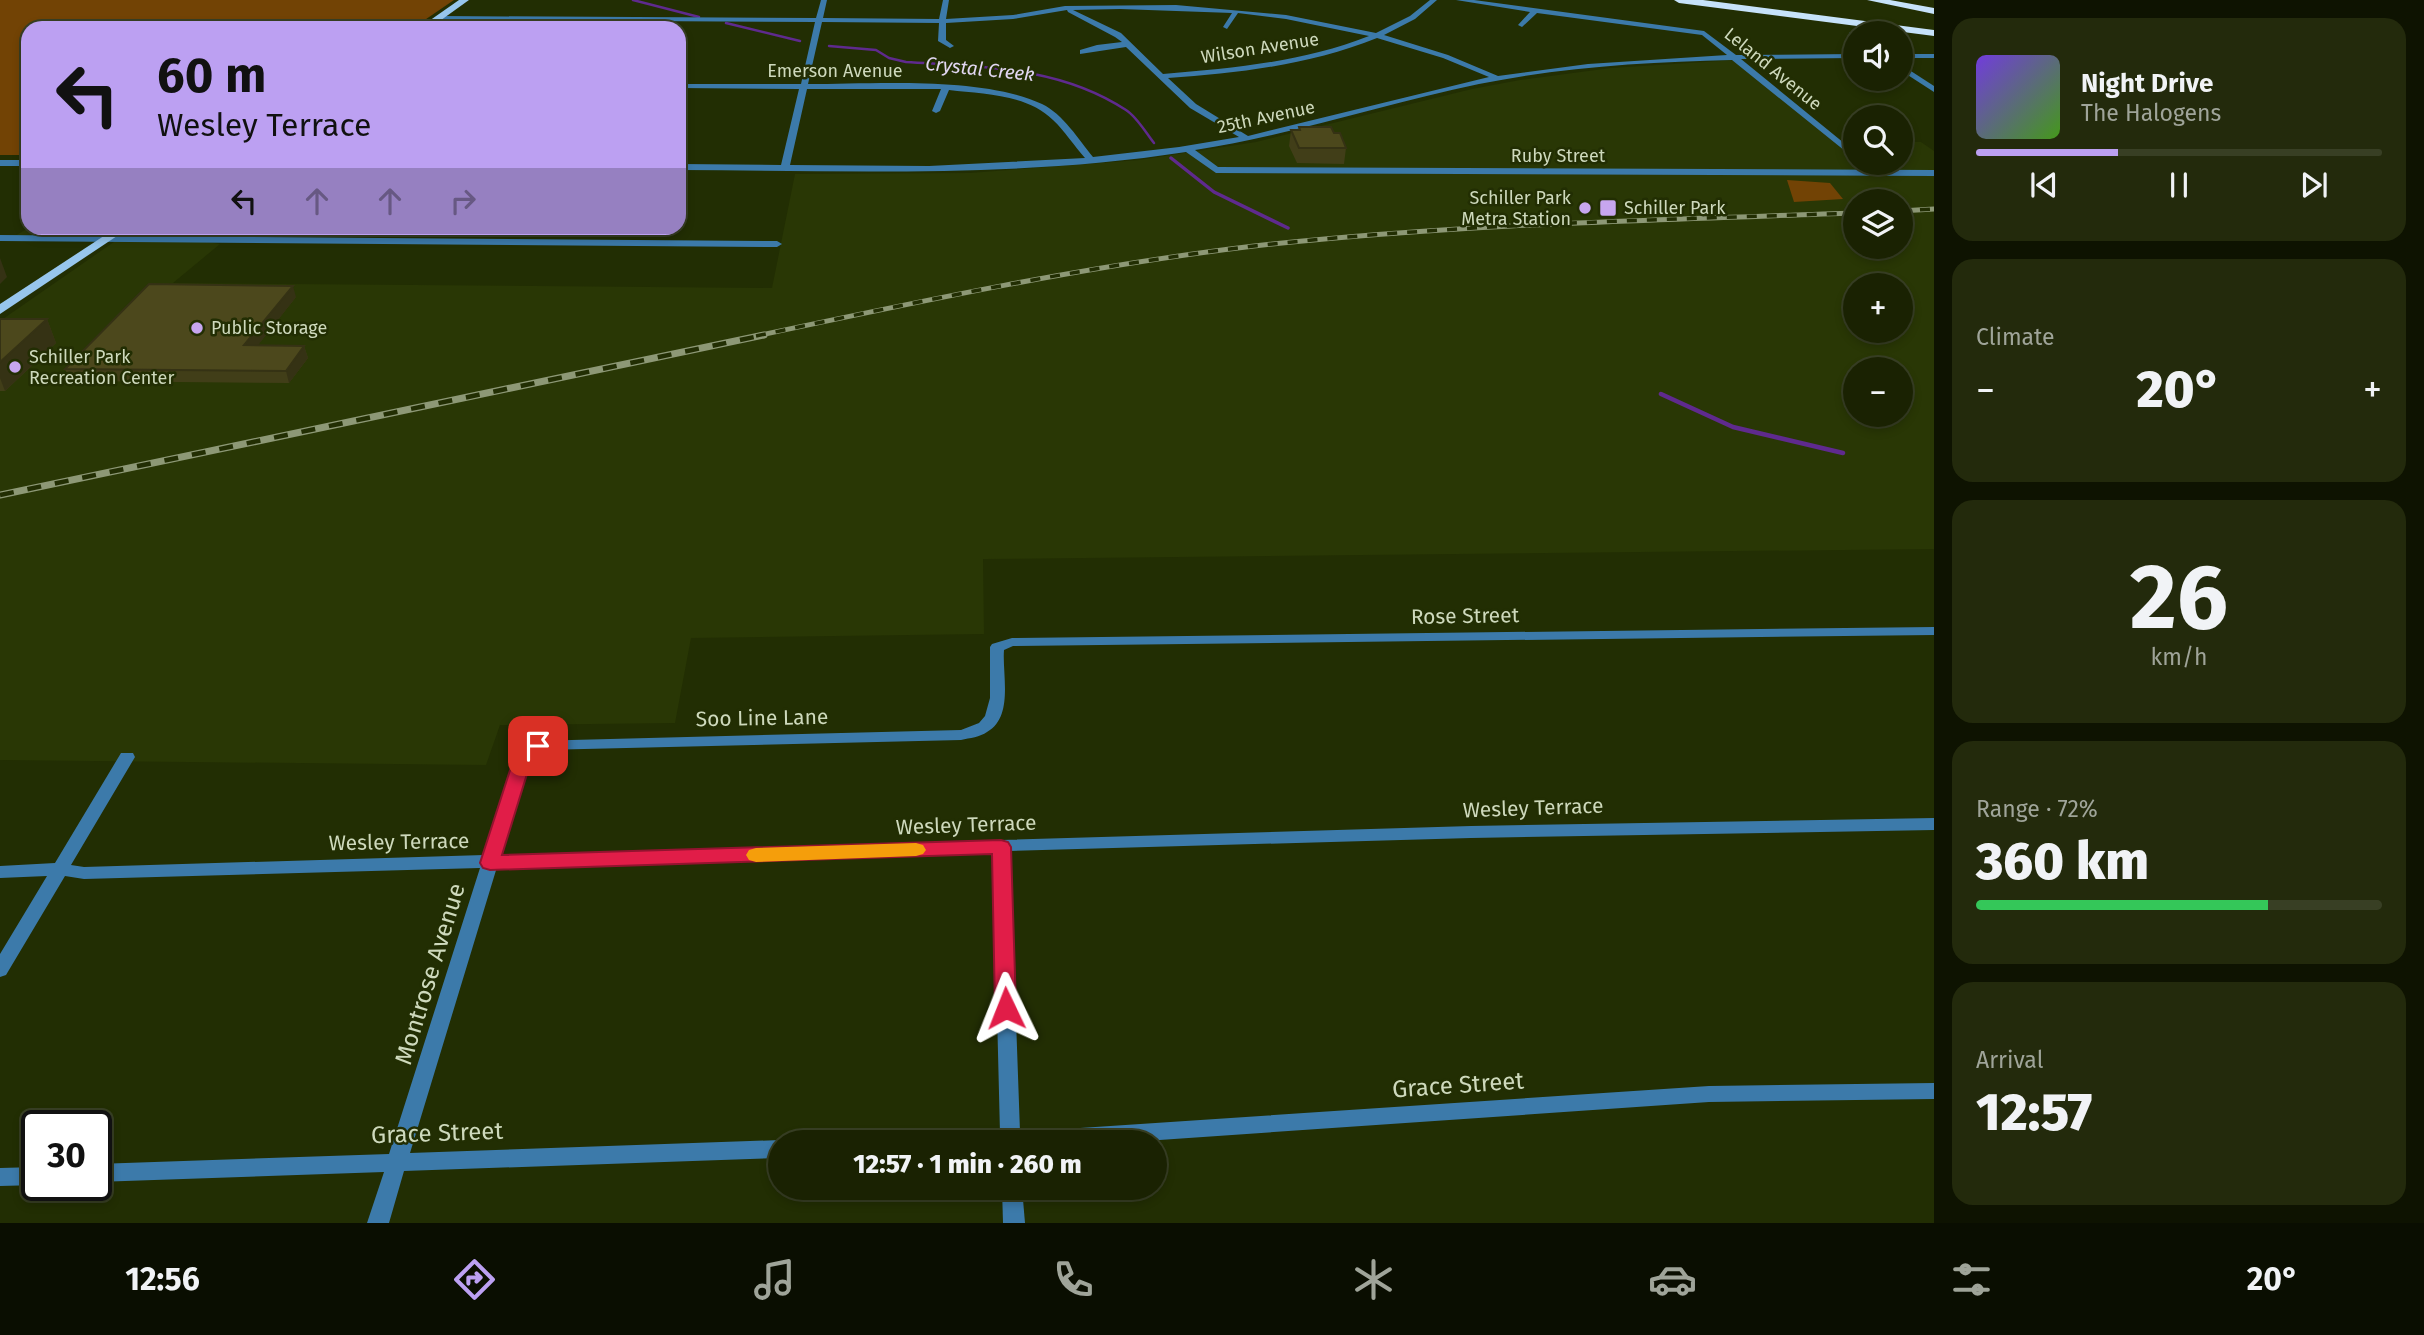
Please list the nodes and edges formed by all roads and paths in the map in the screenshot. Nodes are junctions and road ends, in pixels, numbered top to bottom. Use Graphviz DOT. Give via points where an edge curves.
graph roads {
  1 [pos="466,0"];
  2 [pos="824,0"];
  3 [pos="946,0"];
  4 [pos="1082,0"];
  5 [pos="1434,0"];
  6 [pos="1459,0"];
  7 [pos="1679,0"];
  8 [pos="1767,0"];
  9 [pos="1872,0"];
  10 [pos="1062,8"];
  11 [pos="1535,10"];
  12 [pos="1236,11"];
  13 [pos="1930,16"];
  14 [pos="439,18"];
  15 [pos="819,20"];
  16 [pos="434,21"];
  17 [pos="943,21"];
  18 [pos="1522,25"];
  19 [pos="1227,27"];
  20 [pos="1934,33"];
  21 [pos="1380,34"];
  22 [pos="1129,44"];
  23 [pos="950,47"];
  24 [pos="1083,52"];
  25 [pos="1734,56"];
  26 [pos="1843,56"];
  27 [pos="1913,56"];
  28 [pos="1934,56"];
  29 [pos="1913,75"];
  30 [pos="1161,76"];
  31 [pos="1497,78"];
  32 [pos="686,86"];
  33 [pos="803,87"];
  34 [pos="946,87"];
  35 [pos="1934,90"];
  36 [pos="936,111"];
  37 [pos="1246,138"];
  38 [pos="1843,146"];
  39 [pos="1188,149"];
  40 [pos="1091,160"];
  41 [pos="0,163"];
  42 [pos="21,163"];
  43 [pos="686,167"];
  44 [pos="785,168"];
  45 [pos="1843,173"];
  46 [pos="1913,173"];
  47 [pos="1934,173"];
  48 [pos="112,235"];
  49 [pos="0,238"];
  50 [pos="106,239"];
  51 [pos="777,244"];
  52 [pos="0,310"];
  53 [pos="1934,631"];
  54 [pos="986,727"];
  55 [pos="538,746"];
  56 [pos="127,757"];
  57 [pos="1934,824"];
  58 [pos="1001,847"];
  59 [pos="490,863"];
  60 [pos="60,869"];
  61 [pos="0,872"];
  62 [pos="0,970"];
  63 [pos="1934,1091"];
  64 [pos="1010,1130"];
  65 [pos="1167,1131"];
  66 [pos="768,1149"];
  67 [pos="397,1161"];
  68 [pos="112,1172"];
  69 [pos="21,1176"];
  70 [pos="0,1177"];
  71 [pos="1013,1200"];
  72 [pos="378,1223"];
  73 [pos="1014,1223"];
  1 -- 14 [label="main road"];
  2 -- 15 [label="street"];
  3 -- 17 [label="street"];
  4 -- 10 [label="street"];
  5 -- 21 [label="street, Wilson Avenue" via="1414,18"];
  6 -- 11 [label="street"];
  7 -- 20 [label="highway"];
  8 -- 13 [label="highway"];
  9 -- 13 [label="highway"];
  10 -- 12 [label="street"];
  10 -- 17 [label="street"];
  10 -- 22 [label="street"];
  11 -- 18 [label="street"];
  11 -- 25 [label="street, Leland Avenue" via="1704,33"];
  12 -- 19 [label="street"];
  12 -- 21 [label="street"];
  14 -- 15 [label="street"];
  14 -- 16 [label="main road"];
  15 -- 17 [label="street"];
  15 -- 33 [label="street"];
  17 -- 23 [label="street" via="942,41"];
  21 -- 30 [label="street, Wilson Avenue" via="1294,62"];
  21 -- 31 [label="street" via="1454,58"];
  22 -- 24 [label="street"];
  22 -- 30 [label="street"];
  25 -- 26 [label="street, 25th Avenue"];
  25 -- 31 [label="street, 25th Avenue" via="1615,63"];
  25 -- 38 [label="street, Leland Avenue"];
  27 -- 28 [label="street"];
  29 -- 35 [label="street"];
  30 -- 37 [label="street" via="1193,106"];
  31 -- 37 [label="street, 25th Avenue"];
  32 -- 33 [label="street, Emerson Avenue"];
  33 -- 34 [label="street, Emerson Avenue"];
  33 -- 44 [label="street"];
  34 -- 36 [label="street"];
  34 -- 40 [label="street, Emerson Avenue" via="1004,94 1040,106"];
  37 -- 39 [label="street, 25th Avenue"];
  39 -- 40 [label="street, 25th Avenue"];
  39 -- 45 [label="street, Ruby Street" via="1216,170"];
  40 -- 44 [label="street, 25th Avenue" via="965,168"];
  41 -- 42 [label="street"];
  43 -- 44 [label="street, 25th Avenue"];
  46 -- 47 [label="street, Ruby Street"];
  48 -- 50 [label="main road"];
  49 -- 50 [label="street"];
  50 -- 51 [label="street"];
  50 -- 52 [label="main road"];
  53 -- 54 [label="street, Rose Street" via="1013,642 997,647 996,710"];
  54 -- 55 [label="street, Soo Line Lane" via="961,735"];
  55 -- 59 [label="street, Montrose Avenue" via="523,758"];
  56 -- 60 [label="street"];
  57 -- 58 [label="street, Wesley Terrace" via="1625,827"];
  58 -- 59 [label="street, Wesley Terrace"];
  58 -- 64 [label="street"];
  59 -- 60 [label="street, Wesley Terrace" via="84,873"];
  59 -- 67 [label="street, Montrose Avenue"];
  60 -- 61 [label="street, Wesley Terrace"];
  60 -- 62 [label="street"];
  63 -- 65 [label="street, Grace Street" via="1709,1094"];
  66 -- 67 [label="street, Grace Street"];
  67 -- 68 [label="street, Grace Street"];
  67 -- 72 [label="street, Montrose Avenue"];
  69 -- 70 [label="street"];
  71 -- 73 [label="street"];
}
